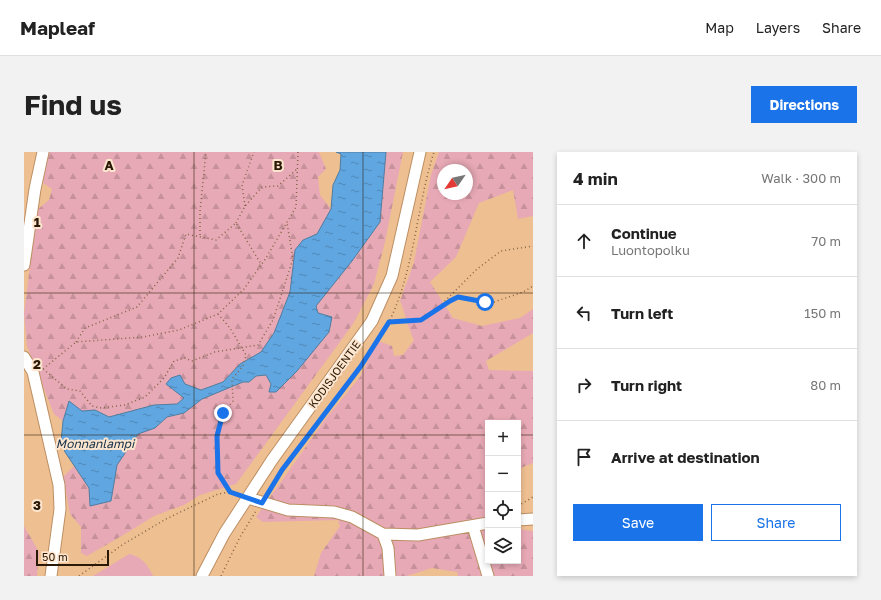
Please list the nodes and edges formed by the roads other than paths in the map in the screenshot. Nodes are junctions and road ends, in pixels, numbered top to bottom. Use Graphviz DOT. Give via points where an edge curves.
graph roads {
  1 [pos="43,152"];
  2 [pos="420,152"];
  3 [pos="24,265"];
  4 [pos="24,357"];
  5 [pos="248,498"];
  6 [pos="533,519"];
  7 [pos="521,520"];
  8 [pos="485,524"];
  9 [pos="473,526"];
  10 [pos="383,534"];
  11 [pos="51,576"];
  12 [pos="202,576"];
  13 [pos="390,576"];
  14 [pos="488,576"];
  1 -- 3 [label="street"];
  2 -- 5 [label="street, KODISJOENTIE" via="392,276 372,321 272,460"];
  4 -- 11 [label="street" via="38,370 59,485 60,509"];
  5 -- 10 [label="street" via="288,510 334,512 352,517"];
  5 -- 12 [label="street, KODISJOENTIE" via="224,534"];
  6 -- 7 [label="street"];
  8 -- 9 [label="street"];
  9 -- 10 [label="street" via="418,535"];
  9 -- 14 [label="street"];
  10 -- 13 [label="street" via="388,548"];
}
